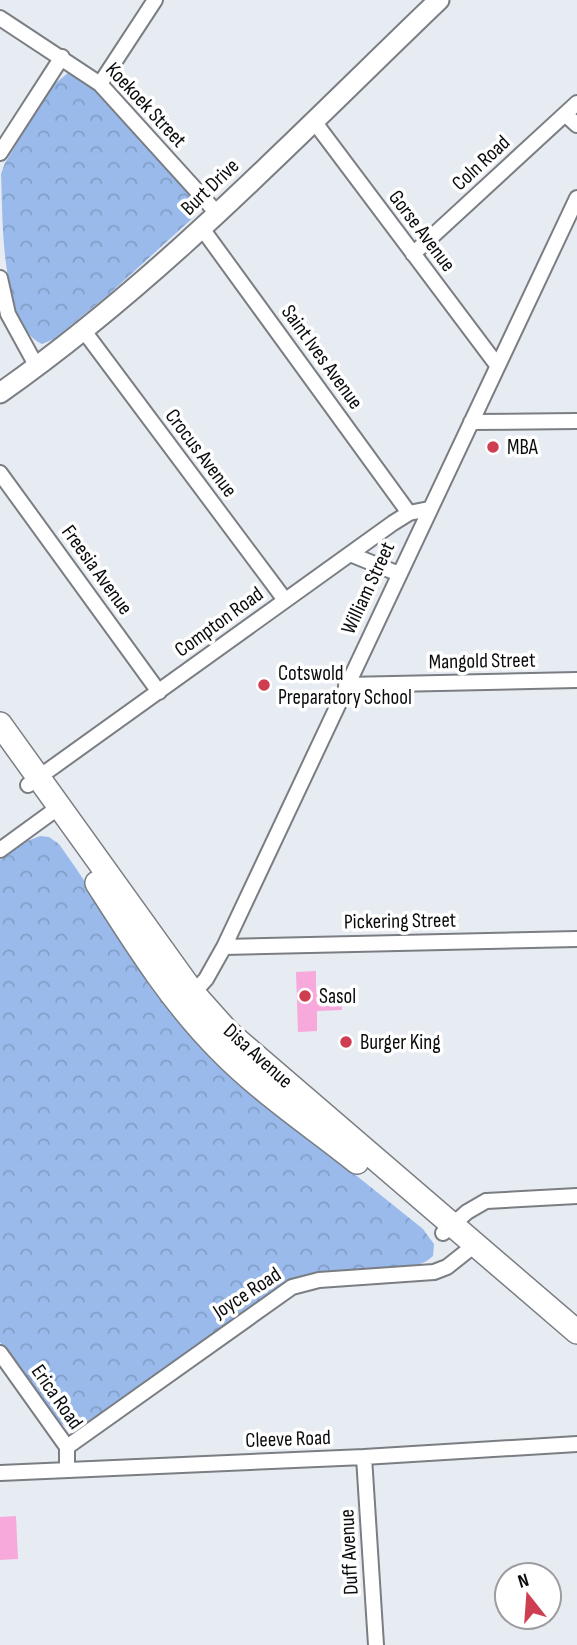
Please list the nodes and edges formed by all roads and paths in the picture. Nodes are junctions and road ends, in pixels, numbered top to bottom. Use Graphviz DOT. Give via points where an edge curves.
graph roads {
  1 [pos="155,0"];
  2 [pos="439,0"];
  3 [pos="0,18"];
  4 [pos="62,57"];
  5 [pos="100,83"];
  6 [pos="577,103"];
  7 [pos="565,114"];
  8 [pos="313,120"];
  9 [pos="577,125"];
  10 [pos="0,153"];
  11 [pos="577,198"];
  12 [pos="216,212"];
  13 [pos="201,227"];
  14 [pos="413,254"];
  15 [pos="0,278"];
  16 [pos="84,331"];
  17 [pos="497,365"];
  18 [pos="37,367"];
  19 [pos="0,393"];
  20 [pos="577,421"];
  21 [pos="471,422"];
  22 [pos="0,473"];
  23 [pos="429,509"];
  24 [pos="409,513"];
  25 [pos="350,554"];
  26 [pos="399,574"];
  27 [pos="285,600"];
  28 [pos="577,680"];
  29 [pos="346,685"];
  30 [pos="159,692"];
  31 [pos="0,724"];
  32 [pos="0,747"];
  33 [pos="33,781"];
  34 [pos="54,811"];
  35 [pos="0,850"];
  36 [pos="577,939"];
  37 [pos="224,947"];
  38 [pos="187,1000"];
  39 [pos="577,1196"];
  40 [pos="448,1228"];
  41 [pos="471,1248"];
  42 [pos="577,1332"];
  43 [pos="577,1351"];
  44 [pos="0,1353"];
  45 [pos="577,1444"];
  46 [pos="67,1447"];
  47 [pos="364,1457"];
  48 [pos="67,1470"];
  49 [pos="0,1473"];
  50 [pos="376,1645"];
  1 -- 5 [label="street"];
  2 -- 8 [label="street, Burt Drive"];
  3 -- 4 [label="street, Koekoek Street"];
  4 -- 5 [label="street, Koekoek Street"];
  4 -- 10 [label="street"];
  5 -- 12 [label="street, Koekoek Street"];
  6 -- 7 [label="street, Coln Road"];
  7 -- 9 [label="street"];
  7 -- 14 [label="street, Coln Road"];
  8 -- 12 [label="street, Burt Drive"];
  8 -- 14 [label="street, Gorse Avenue"];
  11 -- 17 [label="street, William Street"];
  12 -- 13 [label="street, Burt Drive"];
  13 -- 16 [label="street, Burt Drive"];
  13 -- 24 [label="street, Saint Ives Avenue"];
  14 -- 17 [label="street, Gorse Avenue"];
  15 -- 18 [label="street" via="8,314"];
  16 -- 18 [label="street, Burt Drive"];
  16 -- 27 [label="street, Crocus Avenue"];
  17 -- 21 [label="street, William Street"];
  18 -- 19 [label="street, Burt Drive"];
  20 -- 21 [label="street"];
  21 -- 23 [label="street, William Street"];
  22 -- 30 [label="street, Freesia Avenue"];
  23 -- 24 [label="street, Compton Road"];
  23 -- 26 [label="street, William Street"];
  24 -- 25 [label="street, Compton Road"];
  25 -- 26 [label="street"];
  25 -- 27 [label="street, Compton Road"];
  26 -- 29 [label="street, William Street"];
  27 -- 30 [label="street, Compton Road"];
  28 -- 29 [label="street, Mangold Street"];
  29 -- 37 [label="street, William Street"];
  30 -- 33 [label="street, Compton Road"];
  31 -- 33 [label="main road, Disa Avenue"];
  32 -- 33 [label="main road, Disa Avenue"];
  33 -- 34 [label="main road, Disa Avenue"];
  34 -- 35 [label="street"];
  34 -- 38 [label="main road, Disa Avenue"];
  36 -- 37 [label="street, Pickering Street"];
  37 -- 38 [label="street, William Street"];
  38 -- 40 [label="main road, Disa Avenue"];
  39 -- 40 [label="street" via="486,1201"];
  40 -- 41 [label="main road, Disa Avenue"];
  41 -- 42 [label="main road, Disa Avenue"];
  41 -- 43 [label="main road, Disa Avenue"];
  41 -- 46 [label="street, Joyce Road" via="433,1272 319,1280 292,1287"];
  44 -- 46 [label="street, Erica Road"];
  45 -- 47 [label="street, Cleeve Road"];
  46 -- 48 [label="street, Erica Road"];
  47 -- 48 [label="street, Cleeve Road"];
  47 -- 50 [label="street, Duff Avenue"];
  48 -- 49 [label="street, Cleeve Road"];
}
